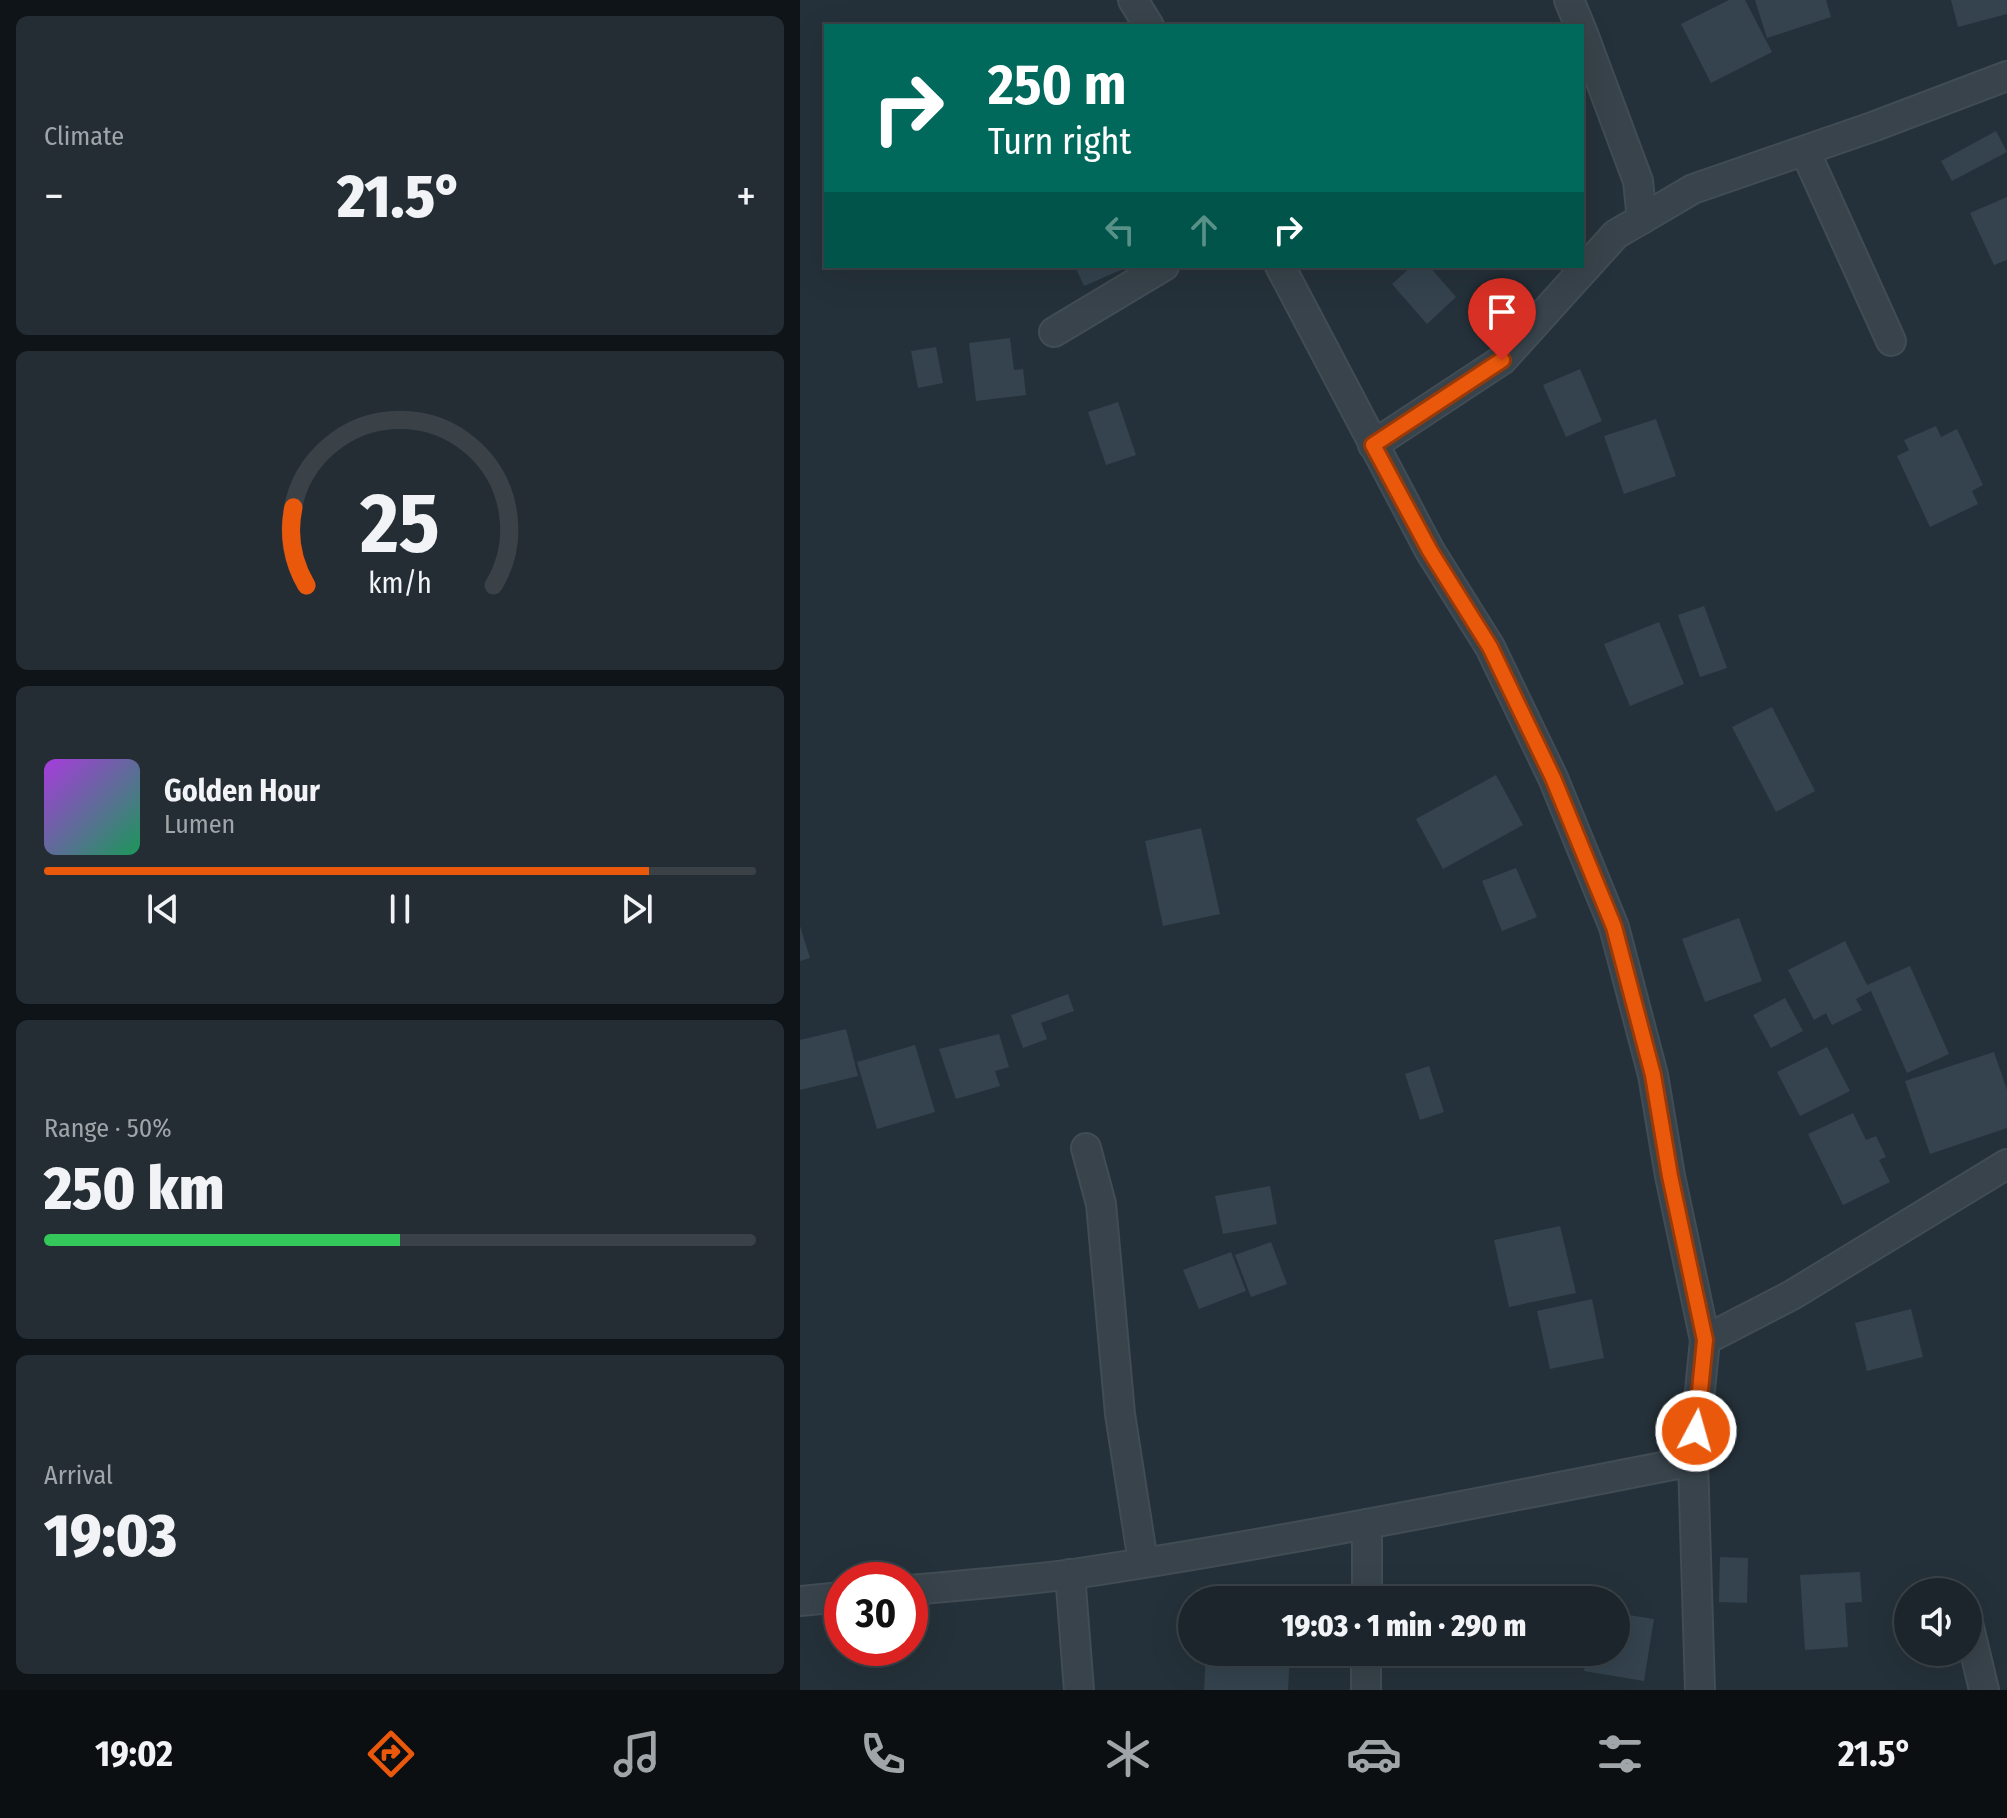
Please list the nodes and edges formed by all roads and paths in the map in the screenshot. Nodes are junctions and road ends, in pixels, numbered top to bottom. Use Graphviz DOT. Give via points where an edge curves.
graph roads {
  1 [pos="1133,0"];
  2 [pos="1569,0"];
  3 [pos="1148,24"];
  4 [pos="1579,24"];
  5 [pos="1584,37"];
  6 [pos="2007,76"];
  7 [pos="1805,151"];
  8 [pos="1642,219"];
  9 [pos="1161,268"];
  10 [pos="1281,268"];
  11 [pos="1054,332"];
  12 [pos="1891,341"];
  13 [pos="1373,445"];
  14 [pos="1086,1148"];
  15 [pos="2007,1164"];
  16 [pos="1705,1340"];
  17 [pos="1693,1461"];
  18 [pos="1367,1524"];
  19 [pos="1143,1562"];
  20 [pos="1070,1574"];
  21 [pos="1367,1586"];
  22 [pos="928,1588"];
  23 [pos="824,1599"];
  24 [pos="800,1601"];
  25 [pos="1366,1666"];
  26 [pos="1978,1666"];
  27 [pos="1079,1690"];
  28 [pos="1366,1690"];
  29 [pos="1700,1690"];
  30 [pos="1984,1690"];
  1 -- 3 [label="street"];
  2 -- 4 [label="street"];
  5 -- 8 [label="street" via="1638,181"];
  6 -- 7 [label="street"];
  7 -- 8 [label="street" via="1693,189"];
  7 -- 12 [label="street"];
  8 -- 13 [label="street" via="1616,234 1502,360"];
  9 -- 11 [label="street"];
  10 -- 13 [label="street"];
  13 -- 16 [label="street" via="1490,647 1553,778 1614,927 1653,1075"];
  14 -- 19 [label="street" via="1101,1204 1120,1414"];
  15 -- 16 [label="street" via="1792,1295"];
  16 -- 17 [label="street"];
  17 -- 18 [label="street"];
  17 -- 29 [label="street"];
  18 -- 19 [label="street"];
  18 -- 21 [label="street"];
  19 -- 20 [label="street"];
  20 -- 22 [label="street"];
  20 -- 27 [label="street"];
  23 -- 24 [label="street"];
  25 -- 28 [label="street"];
  26 -- 30 [label="street"];
}
